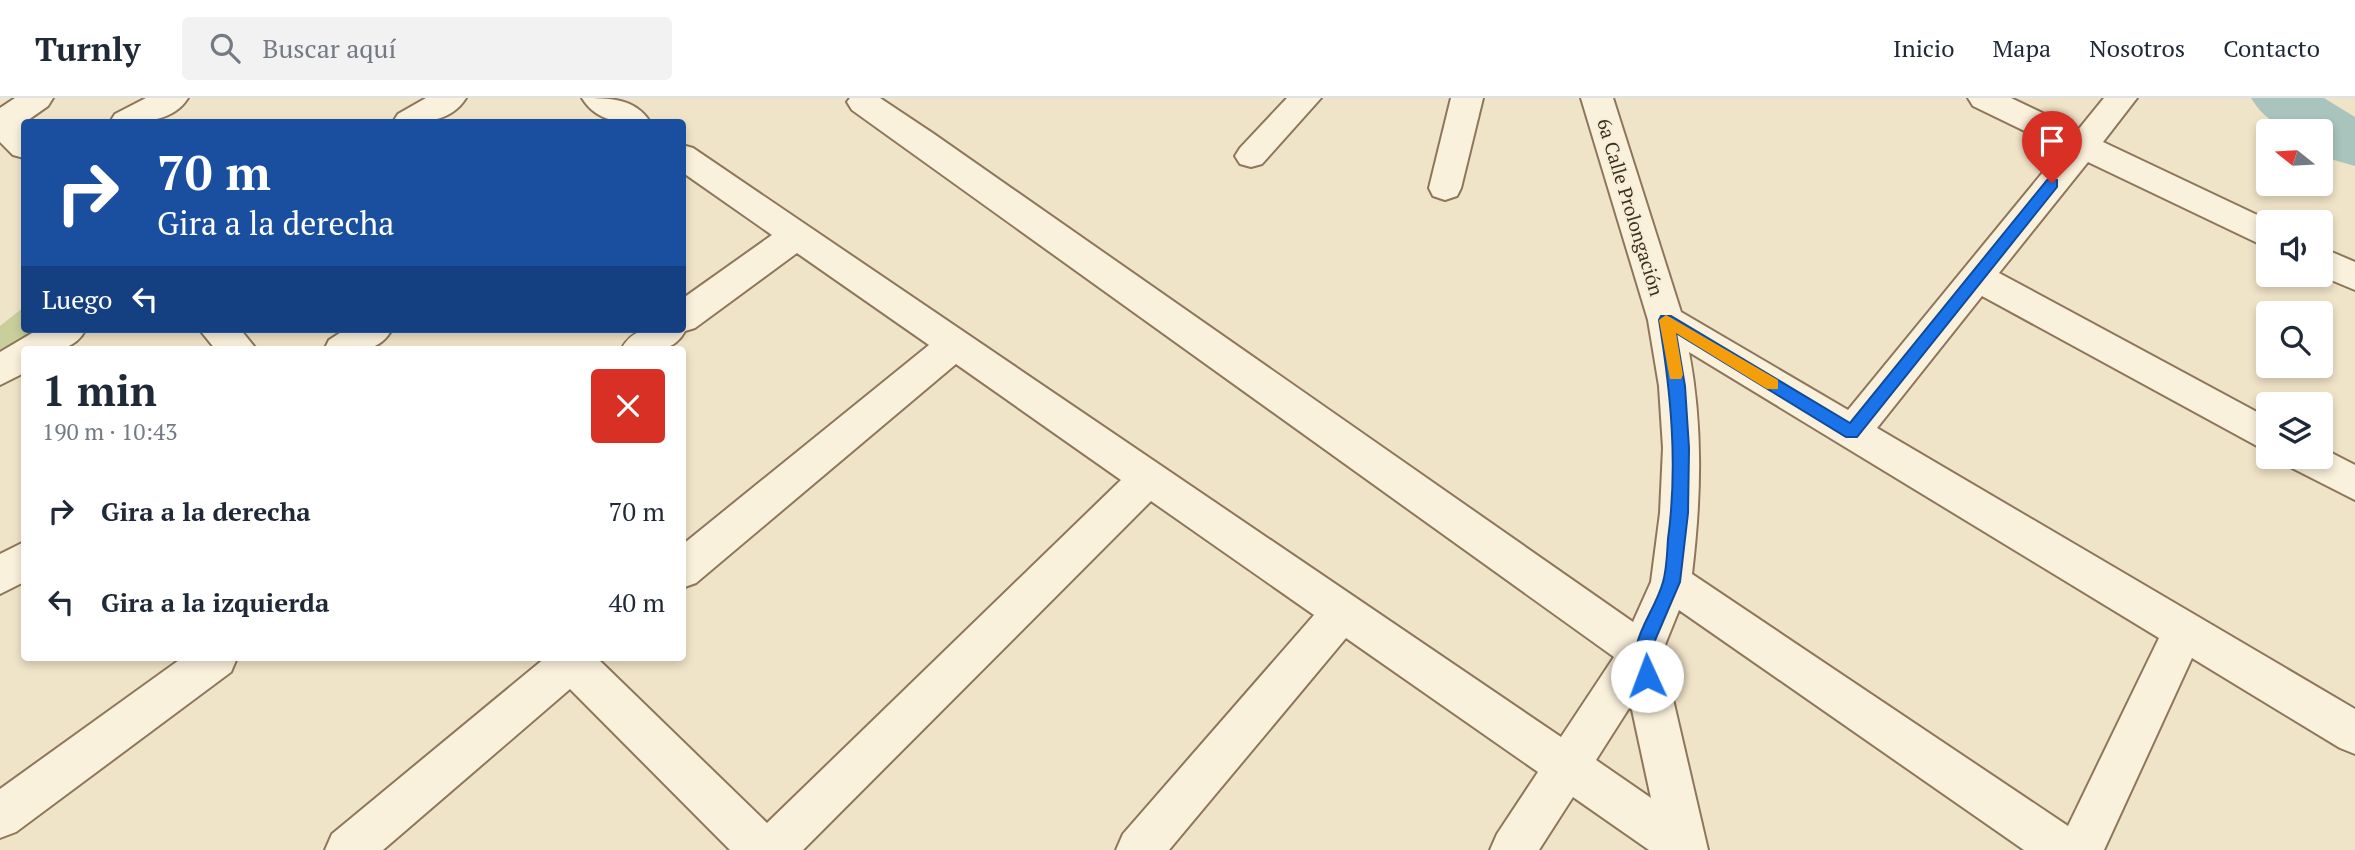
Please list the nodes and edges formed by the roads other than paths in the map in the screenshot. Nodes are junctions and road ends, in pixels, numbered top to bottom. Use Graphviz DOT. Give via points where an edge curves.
graph roads {
  1 [pos="37,98"];
  2 [pos="172,98"];
  3 [pos="450,98"];
  4 [pos="598,98"];
  5 [pos="1305,98"];
  6 [pos="1467,98"];
  7 [pos="1597,98"];
  8 [pos="1984,98"];
  9 [pos="2121,98"];
  10 [pos="863,102"];
  11 [pos="132,119"];
  12 [pos="414,119"];
  13 [pos="630,119"];
  14 [pos="1,124"];
  15 [pos="21,144"];
  16 [pos="2082,146"];
  17 [pos="1251,156"];
  18 [pos="686,159"];
  19 [pos="1445,188"];
  20 [pos="2256,229"];
  21 [pos="797,235"];
  22 [pos="2333,266"];
  23 [pos="2355,277"];
  24 [pos="1977,278"];
  25 [pos="686,315"];
  26 [pos="1666,320"];
  27 [pos="62,333"];
  28 [pos="221,333"];
  29 [pos="368,333"];
  30 [pos="662,333"];
  31 [pos="955,344"];
  32 [pos="40,346"];
  33 [pos="235,346"];
  34 [pos="348,346"];
  35 [pos="645,346"];
  36 [pos="21,358"];
  37 [pos="0,370"];
  38 [pos="2256,429"];
  39 [pos="1852,432"];
  40 [pos="2327,469"];
  41 [pos="1148,478"];
  42 [pos="2355,484"];
  43 [pos="21,561"];
  44 [pos="686,566"];
  45 [pos="0,576"];
  46 [pos="1671,582"];
  47 [pos="1342,611"];
  48 [pos="2185,631"];
  49 [pos="1642,652"];
  50 [pos="212,661"];
  51 [pos="569,661"];
  52 [pos="573,661"];
  53 [pos="2355,733"];
  54 [pos="1568,767"];
  55 [pos="0,816"];
  56 [pos="1685,848"];
  57 [pos="348,850"];
  58 [pos="762,850"];
  59 [pos="771,850"];
  60 [pos="1139,850"];
  61 [pos="1513,850"];
  62 [pos="2063,850"];
  63 [pos="2080,850"];
  1 -- 14 [label="street"];
  2 -- 11 [label="street"];
  3 -- 12 [label="street"];
  4 -- 13 [label="street"];
  5 -- 17 [label="street"];
  6 -- 19 [label="street"];
  7 -- 26 [label="street, 6a Calle Prolongación"];
  8 -- 16 [label="street"];
  9 -- 16 [label="street"];
  10 -- 49 [label="street"];
  14 -- 15 [label="street"];
  16 -- 20 [label="street"];
  16 -- 24 [label="street"];
  18 -- 21 [label="street"];
  21 -- 25 [label="street"];
  21 -- 31 [label="street"];
  22 -- 23 [label="street"];
  24 -- 38 [label="street"];
  24 -- 39 [label="street"];
  26 -- 39 [label="street"];
  26 -- 46 [label="street, 6a Calle Prolongación" via="1682,448"];
  27 -- 32 [label="street"];
  28 -- 33 [label="street"];
  29 -- 34 [label="street"];
  30 -- 35 [label="street"];
  31 -- 41 [label="street"];
  31 -- 44 [label="street"];
  36 -- 37 [label="street"];
  39 -- 48 [label="street"];
  40 -- 42 [label="street"];
  41 -- 47 [label="street"];
  41 -- 59 [label="street"];
  43 -- 45 [label="street"];
  46 -- 49 [label="street, 6a Calle Prolongación"];
  46 -- 62 [label="street"];
  47 -- 54 [label="street"];
  47 -- 60 [label="street"];
  48 -- 53 [label="street"];
  48 -- 63 [label="street"];
  49 -- 54 [label="street, 6a Calle Prolongación"];
  49 -- 56 [label="street"];
  50 -- 55 [label="street"];
  51 -- 57 [label="street"];
  52 -- 58 [label="street"];
  54 -- 56 [label="street"];
  54 -- 61 [label="street, 6a Calle Prolongación"];
}
